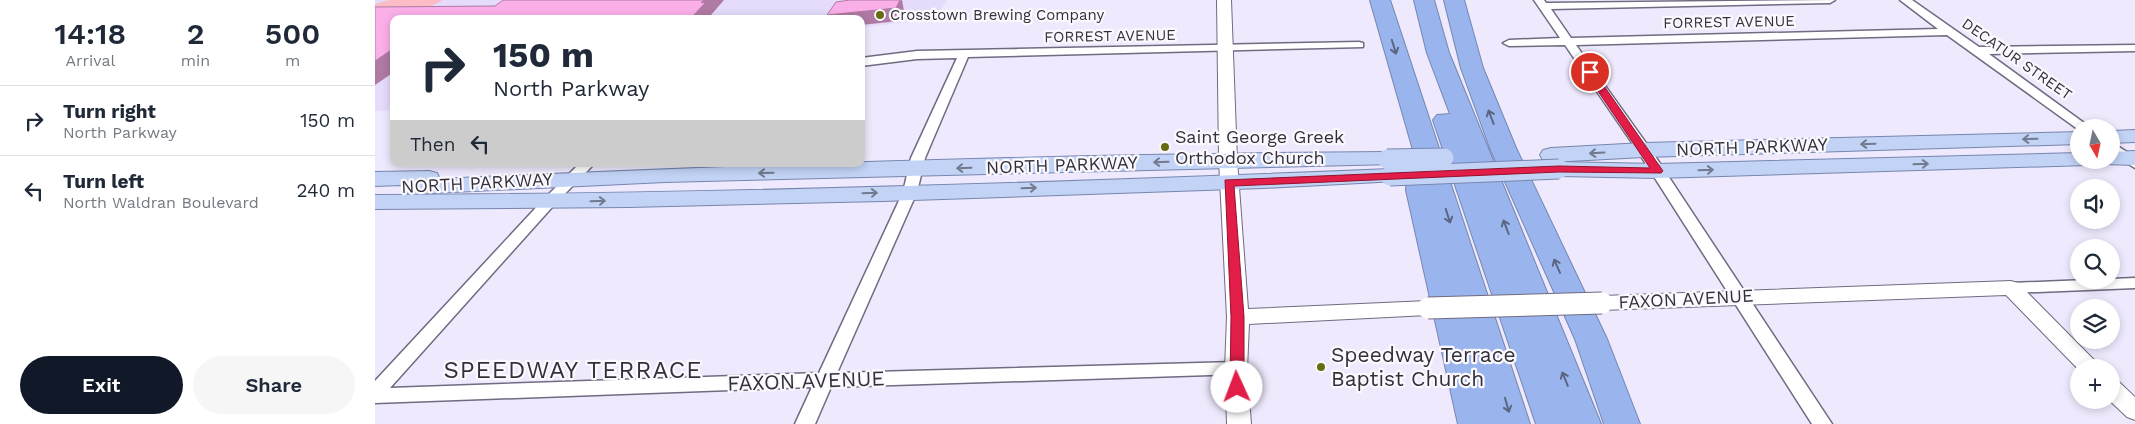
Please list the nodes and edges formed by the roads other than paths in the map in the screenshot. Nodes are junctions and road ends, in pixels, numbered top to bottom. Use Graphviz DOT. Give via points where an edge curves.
graph roads {
  1 [pos="1223,0"];
  2 [pos="1380,0"];
  3 [pos="1405,0"];
  4 [pos="1424,0"];
  5 [pos="1454,0"];
  6 [pos="1831,0"];
  7 [pos="1905,0"];
  8 [pos="1542,3"];
  9 [pos="1950,32"];
  10 [pos="1568,41"];
  11 [pos="1509,43"];
  12 [pos="1359,45"];
  13 [pos="1225,48"];
  14 [pos="2135,48"];
  15 [pos="1977,51"];
  16 [pos="964,54"];
  17 [pos="865,62"];
  18 [pos="2072,119"];
  19 [pos="2135,136"];
  20 [pos="1422,137"];
  21 [pos="2120,137"];
  22 [pos="2070,138"];
  23 [pos="1644,150"];
  24 [pos="1228,160"];
  25 [pos="2070,160"];
  26 [pos="1555,162"];
  27 [pos="1388,167"];
  28 [pos="915,169"];
  29 [pos="580,171"];
  30 [pos="1657,171"];
  31 [pos="375,179"];
  32 [pos="1229,183"];
  33 [pos="375,188"];
  34 [pos="910,192"];
  35 [pos="375,202"];
  36 [pos="549,202"];
  37 [pos="375,210"];
  38 [pos="2135,283"];
  39 [pos="2011,288"];
  40 [pos="1740,297"];
  41 [pos="1602,303"];
  42 [pos="1238,317"];
  43 [pos="1591,339"];
  44 [pos="2082,359"];
  45 [pos="1237,369"];
  46 [pos="824,380"];
  47 [pos="375,395"];
  48 [pos="2120,397"];
  49 [pos="2135,411"];
  50 [pos="805,424"];
  51 [pos="1239,424"];
  52 [pos="1476,424"];
  53 [pos="1512,424"];
  54 [pos="1554,424"];
  55 [pos="1583,424"];
  56 [pos="1622,424"];
  57 [pos="1641,424"];
  58 [pos="1822,424"];
  1 -- 13 [label="street"];
  2 -- 20 [label="highway, one-way"];
  3 -- 54 [label="highway"];
  55 -- 4 [label="highway, one-way" via="1438,53"];
  43 -- 5 [label="highway, one-way" via="1503,148 1472,68"];
  6 -- 8 [label="street"];
  7 -- 9 [label="street, DECATUR STREET"];
  8 -- 10 [label="street"];
  9 -- 10 [label="street, FORREST AVENUE"];
  9 -- 15 [label="street, DECATUR STREET"];
  10 -- 11 [label="street, FORREST AVENUE"];
  10 -- 23 [label="street"];
  12 -- 13 [label="street, FORREST AVENUE"];
  13 -- 16 [label="street, FORREST AVENUE"];
  13 -- 24 [label="street"];
  14 -- 15 [label="street"];
  15 -- 18 [label="street, DECATUR STREET"];
  16 -- 17 [label="street, FORREST AVENUE" via="917,55"];
  16 -- 28 [label="street"];
  19 -- 21 [label="main road"];
  20 -- 52 [label="highway" via="1419,190"];
  20 -- 53 [label="highway, one-way" via="1489,341"];
  22 -- 23 [label="main road, NORTH PARKWAY, one-way"];
  23 -- 26 [label="main road, NORTH PARKWAY, one-way"];
  23 -- 30 [label="street"];
  24 -- 27 [label="main road, NORTH PARKWAY"];
  24 -- 28 [label="main road, NORTH PARKWAY, one-way"];
  24 -- 32 [label="street"];
  30 -- 25 [label="main road, NORTH PARKWAY, one-way"];
  26 -- 27 [label="main road, NORTH PARKWAY, bridge"];
  26 -- 30 [label="main road, NORTH PARKWAY"];
  27 -- 32 [label="main road, NORTH PARKWAY"];
  28 -- 29 [label="main road, NORTH PARKWAY, one-way"];
  28 -- 34 [label="street"];
  29 -- 31 [label="main road"];
  29 -- 33 [label="main road, NORTH PARKWAY"];
  29 -- 36 [label="street"];
  30 -- 40 [label="street"];
  34 -- 32 [label="main road, NORTH PARKWAY, one-way"];
  32 -- 42 [label="street"];
  36 -- 34 [label="main road, NORTH PARKWAY, one-way"];
  34 -- 46 [label="street"];
  35 -- 36 [label="main road, NORTH PARKWAY"];
  36 -- 37 [label="main road"];
  36 -- 47 [label="street"];
  38 -- 39 [label="street, FAXON AVENUE"];
  39 -- 40 [label="street, FAXON AVENUE"];
  39 -- 44 [label="street"];
  40 -- 41 [label="street, FAXON AVENUE"];
  40 -- 58 [label="street"];
  41 -- 42 [label="street, FAXON AVENUE, bridge"];
  42 -- 45 [label="street"];
  43 -- 56 [label="highway"];
  43 -- 57 [label="highway"];
  45 -- 46 [label="street, FAXON AVENUE"];
  45 -- 51 [label="street"];
  46 -- 47 [label="street, FAXON AVENUE"];
  46 -- 50 [label="street"];
  48 -- 49 [label="street"];
}
